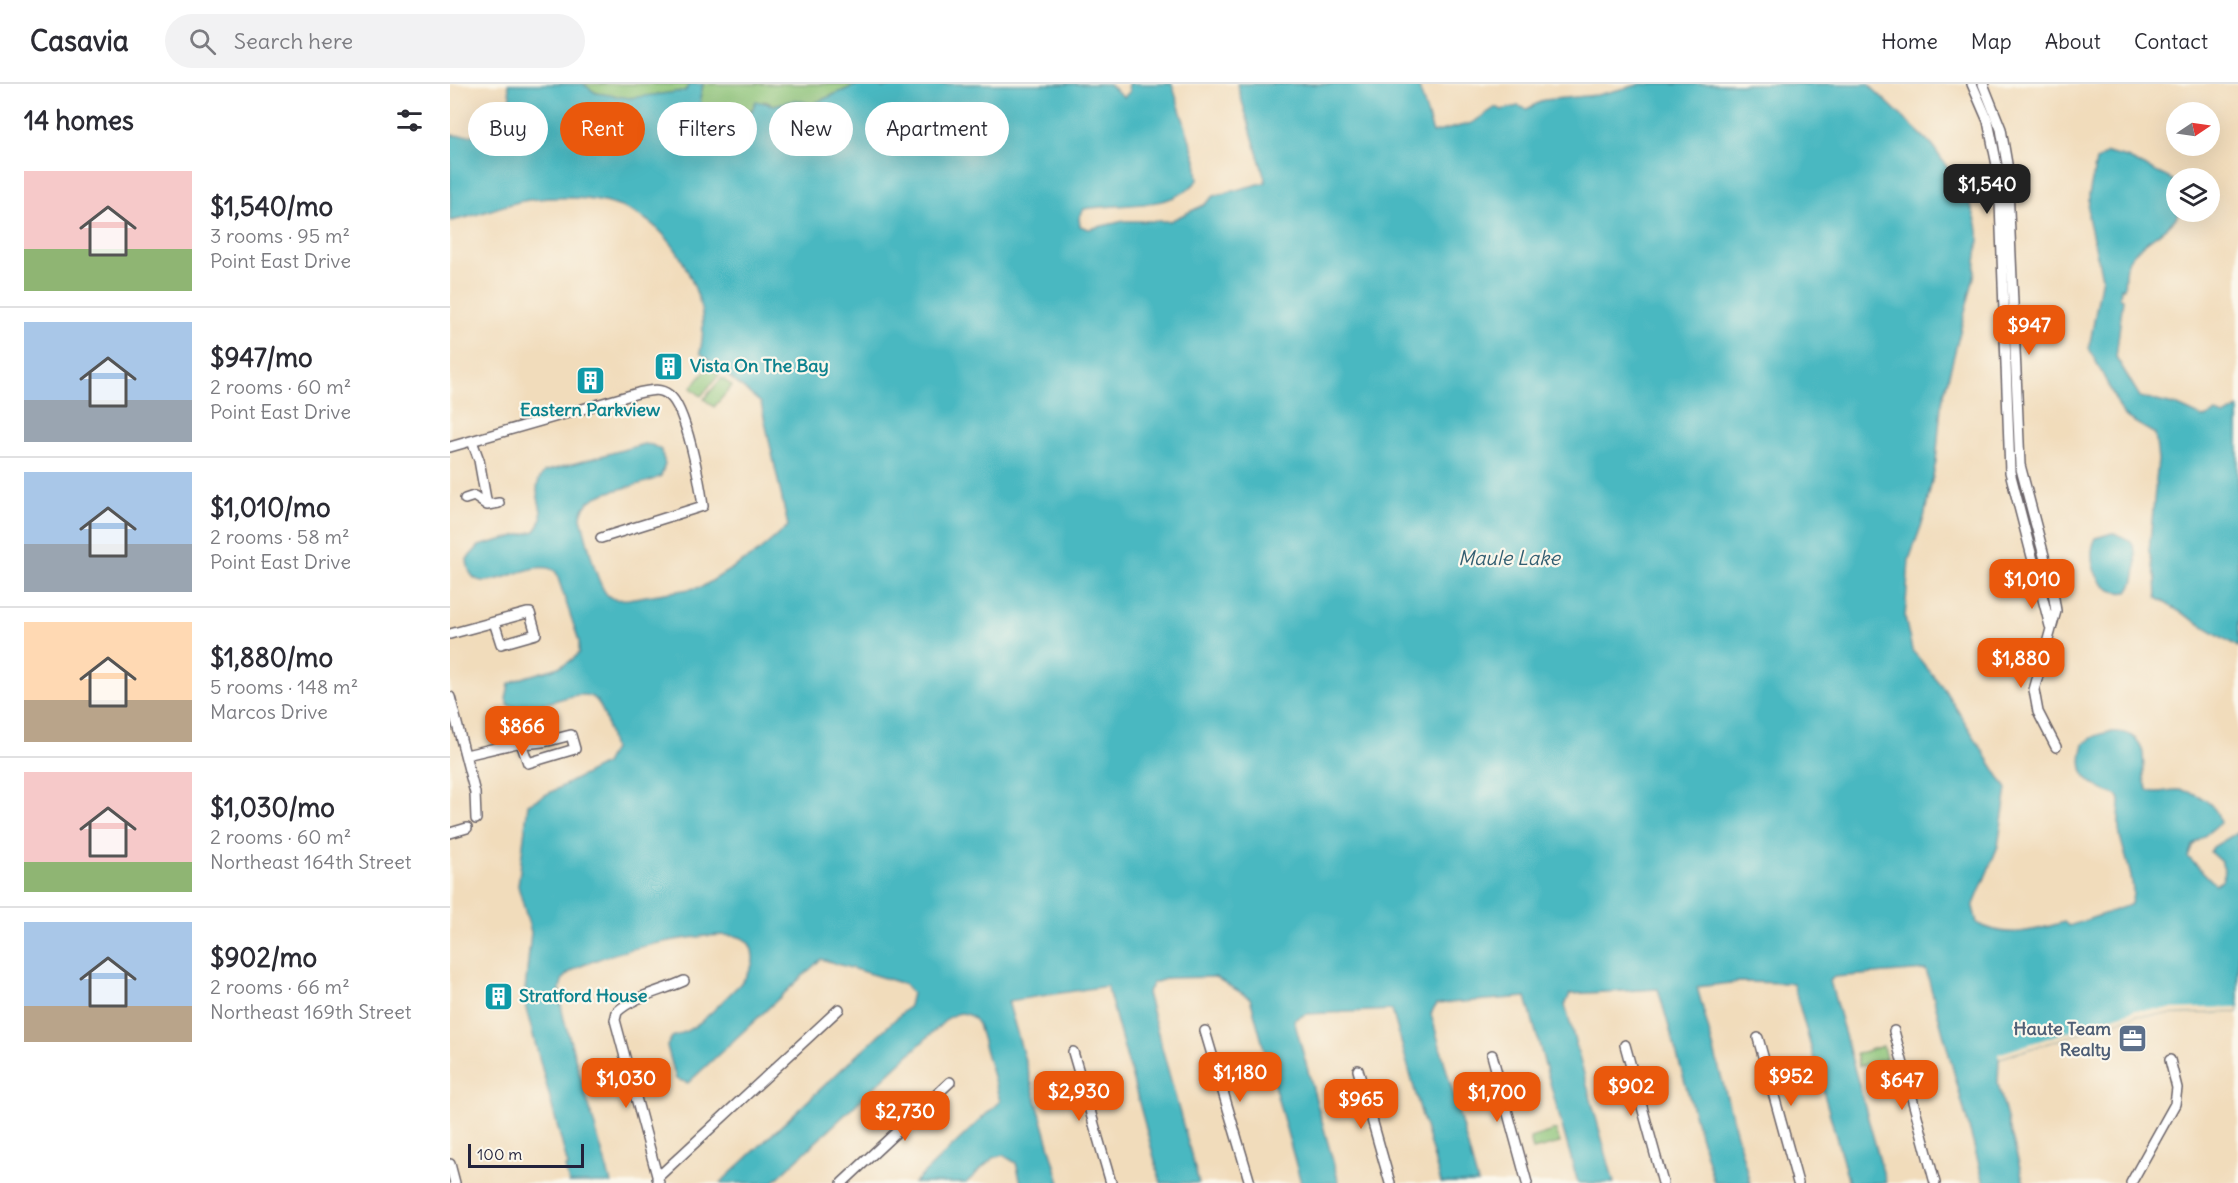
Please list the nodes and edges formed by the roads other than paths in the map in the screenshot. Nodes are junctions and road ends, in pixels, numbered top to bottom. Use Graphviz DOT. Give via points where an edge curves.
graph roads {
  1 [pos="1972,84"];
  2 [pos="1983,84"];
  3 [pos="472,441"];
  4 [pos="450,447"];
  5 [pos="465,499"];
  6 [pos="499,503"];
  7 [pos="486,505"];
  8 [pos="601,538"];
  9 [pos="494,622"];
  10 [pos="2050,627"];
  11 [pos="450,634"];
  12 [pos="450,697"];
  13 [pos="521,743"];
  14 [pos="2056,747"];
  15 [pos="466,755"];
  16 [pos="476,819"];
  17 [pos="467,828"];
  18 [pos="450,833"];
  19 [pos="684,981"];
  20 [pos="839,1009"];
  21 [pos="1205,1031"];
  22 [pos="1894,1031"];
  23 [pos="1758,1038"];
  24 [pos="1625,1045"];
  25 [pos="1073,1052"];
  26 [pos="1492,1055"];
  27 [pos="2170,1060"];
  28 [pos="1359,1070"];
  29 [pos="950,1082"];
  30 [pos="450,1164"];
  31 [pos="658,1180"];
  32 [pos="455,1183"];
  33 [pos="842,1183"];
  34 [pos="1112,1183"];
  35 [pos="1250,1183"];
  36 [pos="1390,1183"];
  37 [pos="1527,1183"];
  38 [pos="1663,1183"];
  39 [pos="1798,1183"];
  40 [pos="1935,1183"];
  41 [pos="2132,1183"];
  1 -- 10 [label="street" via="1988,121 1999,175 2010,472"];
  2 -- 10 [label="street" via="1999,125 2007,164 2020,465 2055,597 2056,610"];
  3 -- 4 [label="street"];
  3 -- 7 [label="street"];
  3 -- 8 [label="street" via="654,389 668,393 675,400 687,432 704,506"];
  5 -- 7 [label="street" via="474,496"];
  6 -- 7 [label="street"];
  9 -- 9 [label="street" via="530,613 534,635 501,644"];
  9 -- 11 [label="street"];
  10 -- 14 [label="street" via="2034,690 2038,712"];
  12 -- 15 [label="street"];
  13 -- 13 [label="street" via="571,735 573,751 528,763"];
  13 -- 15 [label="street"];
  15 -- 16 [label="street" via="475,793"];
  17 -- 18 [label="street"];
  19 -- 31 [label="street" via="617,1012 616,1028"];
  20 -- 31 [label="street"];
  21 -- 35 [label="street"];
  22 -- 40 [label="street"];
  23 -- 39 [label="street"];
  24 -- 38 [label="street"];
  25 -- 34 [label="street"];
  26 -- 37 [label="street"];
  27 -- 41 [label="street" via="2177,1088 2175,1104"];
  28 -- 36 [label="street"];
  29 -- 33 [label="street"];
  30 -- 32 [label="street"];
}
